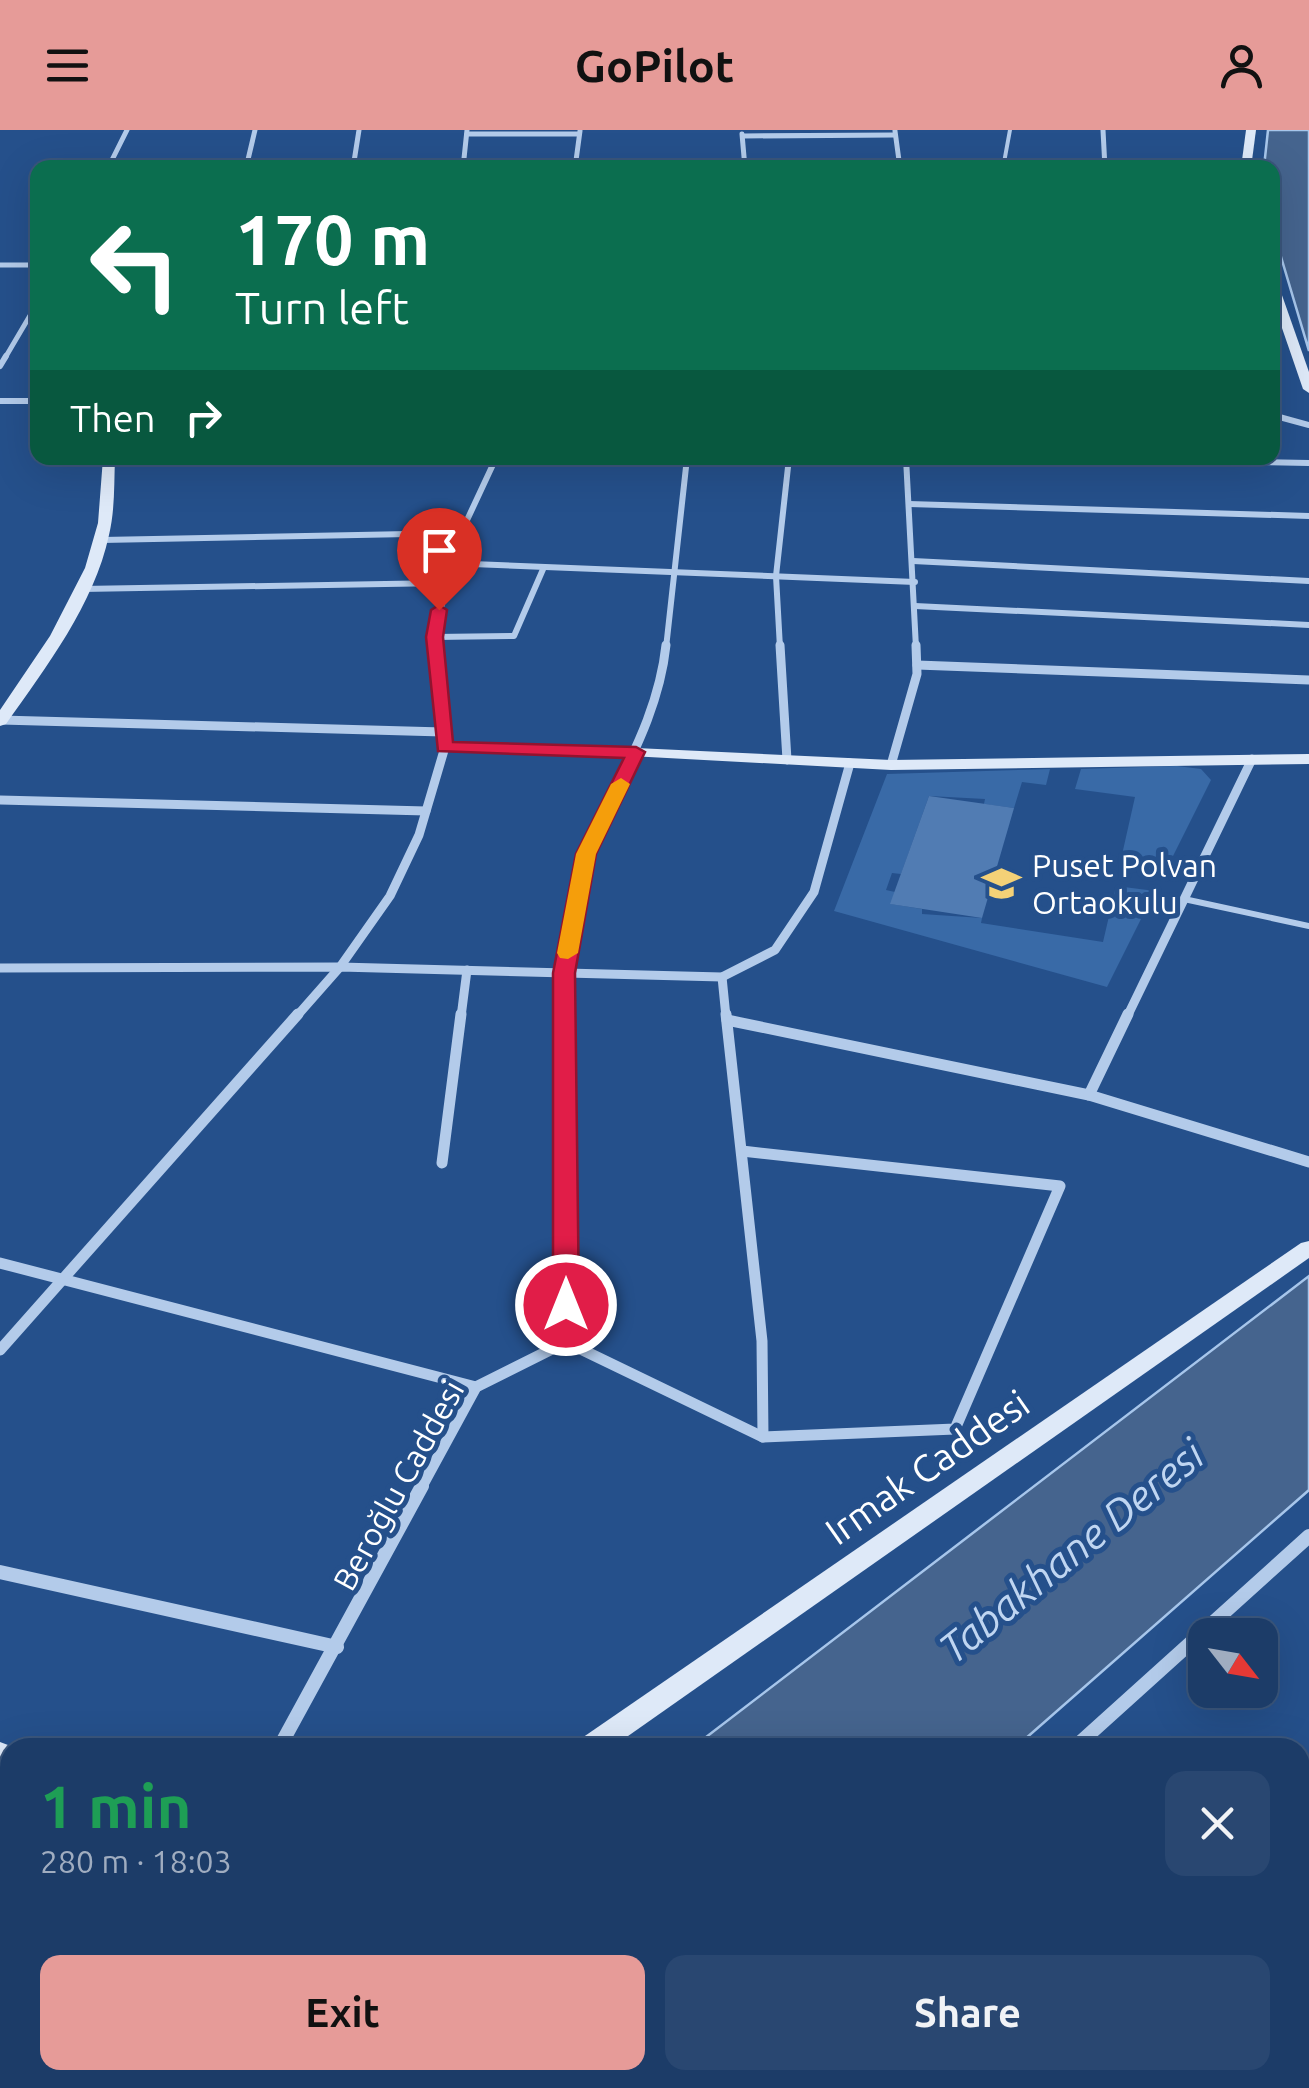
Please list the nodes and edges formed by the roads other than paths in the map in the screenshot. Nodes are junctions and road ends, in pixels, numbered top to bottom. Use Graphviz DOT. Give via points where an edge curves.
graph roads {
  1 [pos="127,130"];
  2 [pos="254,130"];
  3 [pos="359,130"];
  4 [pos="1010,130"];
  5 [pos="1103,130"];
  6 [pos="1251,130"];
  7 [pos="467,132"];
  8 [pos="580,132"];
  9 [pos="895,132"];
  10 [pos="742,133"];
  11 [pos="112,160"];
  12 [pos="248,160"];
  13 [pos="354,160"];
  14 [pos="464,160"];
  15 [pos="576,160"];
  16 [pos="744,160"];
  17 [pos="899,160"];
  18 [pos="1004,160"];
  19 [pos="1105,160"];
  20 [pos="1247,160"];
  21 [pos="0,265"];
  22 [pos="30,265"];
  23 [pos="1280,304"];
  24 [pos="30,315"];
  25 [pos="0,366"];
  26 [pos="1309,389"];
  27 [pos="0,401"];
  28 [pos="30,401"];
  29 [pos="1280,417"];
  30 [pos="1309,425"];
  31 [pos="1280,462"];
  32 [pos="1309,462"];
  33 [pos="108,465"];
  34 [pos="493,465"];
  35 [pos="686,465"];
  36 [pos="788,465"];
  37 [pos="906,465"];
  38 [pos="909,504"];
  39 [pos="1309,516"];
  40 [pos="461,533"];
  41 [pos="102,540"];
  42 [pos="913,561"];
  43 [pos="447,563"];
  44 [pos="544,567"];
  45 [pos="672,572"];
  46 [pos="776,576"];
  47 [pos="444,582"];
  48 [pos="914,582"];
  49 [pos="1309,582"];
  50 [pos="82,588"];
  51 [pos="916,606"];
  52 [pos="1309,625"];
  53 [pos="434,637"];
  54 [pos="917,665"];
  55 [pos="1309,680"];
  56 [pos="0,721"];
  57 [pos="443,732"];
  58 [pos="444,747"];
  59 [pos="636,752"];
  60 [pos="1252,759"];
  61 [pos="1309,759"];
  62 [pos="786,760"];
  63 [pos="850,763"];
  64 [pos="890,765"];
  65 [pos="0,800"];
  66 [pos="426,811"];
  67 [pos="1184,899"];
  68 [pos="1309,926"];
  69 [pos="340,967"];
  70 [pos="0,968"];
  71 [pos="468,970"];
  72 [pos="564,973"];
  73 [pos="722,977"];
  74 [pos="728,1020"];
  75 [pos="1089,1095"];
  76 [pos="742,1152"];
  77 [pos="1309,1162"];
  78 [pos="442,1163"];
  79 [pos="1309,1248"];
  80 [pos="0,1263"];
  81 [pos="62,1280"];
  82 [pos="566,1342"];
  83 [pos="0,1350"];
  84 [pos="476,1386"];
  85 [pos="763,1437"];
  86 [pos="1308,1541"];
  87 [pos="0,1572"];
  88 [pos="337,1647"];
  89 [pos="285,1738"];
  90 [pos="602,1738"];
  91 [pos="1085,1738"];
  1 -- 11 [label="street"];
  2 -- 12 [label="street"];
  3 -- 13 [label="street"];
  4 -- 18 [label="lane"];
  5 -- 19 [label="street"];
  6 -- 20 [label="street"];
  7 -- 8 [label="street"];
  7 -- 14 [label="street"];
  8 -- 15 [label="street"];
  9 -- 10 [label="street"];
  9 -- 17 [label="street"];
  10 -- 16 [label="street"];
  21 -- 22 [label="street"];
  23 -- 26 [label="street"];
  24 -- 25 [label="street"];
  27 -- 28 [label="street"];
  29 -- 30 [label="street"];
  31 -- 32 [label="street"];
  33 -- 41 [label="street"];
  34 -- 40 [label="street"];
  35 -- 45 [label="street"];
  36 -- 46 [label="street"];
  37 -- 38 [label="street"];
  38 -- 39 [label="street"];
  38 -- 42 [label="street"];
  40 -- 41 [label="street"];
  40 -- 43 [label="street"];
  41 -- 50 [label="street"];
  42 -- 48 [label="street"];
  42 -- 49 [label="street"];
  43 -- 44 [label="street"];
  43 -- 47 [label="street"];
  44 -- 45 [label="street"];
  44 -- 53 [label="street" via="514,636"];
  45 -- 46 [label="street"];
  45 -- 59 [label="street" via="663,674"];
  46 -- 48 [label="street"];
  46 -- 62 [label="street"];
  47 -- 50 [label="street"];
  47 -- 53 [label="street"];
  48 -- 51 [label="street"];
  50 -- 56 [label="street" via="57,640"];
  51 -- 52 [label="street"];
  51 -- 54 [label="street"];
  53 -- 57 [label="street"];
  54 -- 55 [label="street"];
  54 -- 64 [label="street"];
  56 -- 57 [label="street"];
  57 -- 58 [label="street"];
  58 -- 59 [label="street"];
  58 -- 66 [label="street"];
  59 -- 62 [label="street"];
  59 -- 72 [label="street" via="586,854"];
  60 -- 61 [label="street"];
  60 -- 64 [label="street"];
  60 -- 67 [label="street"];
  62 -- 63 [label="street"];
  63 -- 64 [label="street"];
  63 -- 73 [label="street" via="814,892 774,950"];
  65 -- 66 [label="street"];
  66 -- 69 [label="street" via="390,896"];
  67 -- 68 [label="lane"];
  67 -- 75 [label="street"];
  69 -- 70 [label="street"];
  69 -- 71 [label="street"];
  69 -- 81 [label="street"];
  71 -- 72 [label="street"];
  71 -- 78 [label="street"];
  72 -- 73 [label="street"];
  72 -- 82 [label="street"];
  73 -- 74 [label="street"];
  74 -- 75 [label="street"];
  74 -- 76 [label="street"];
  75 -- 77 [label="street"];
  76 -- 85 [label="street" via="762,1341"];
  76 -- 85 [label="street" via="1060,1186 955,1429"];
  79 -- 90 [label="street, Irmak Caddesi"];
  80 -- 81 [label="street"];
  81 -- 83 [label="street"];
  81 -- 84 [label="street"];
  82 -- 84 [label="street, Beroğlu Caddesi"];
  82 -- 85 [label="street"];
  84 -- 88 [label="street, Beroğlu Caddesi"];
  86 -- 91 [label="street"];
  87 -- 88 [label="street"];
  88 -- 89 [label="street, Beroğlu Caddesi"];
}
